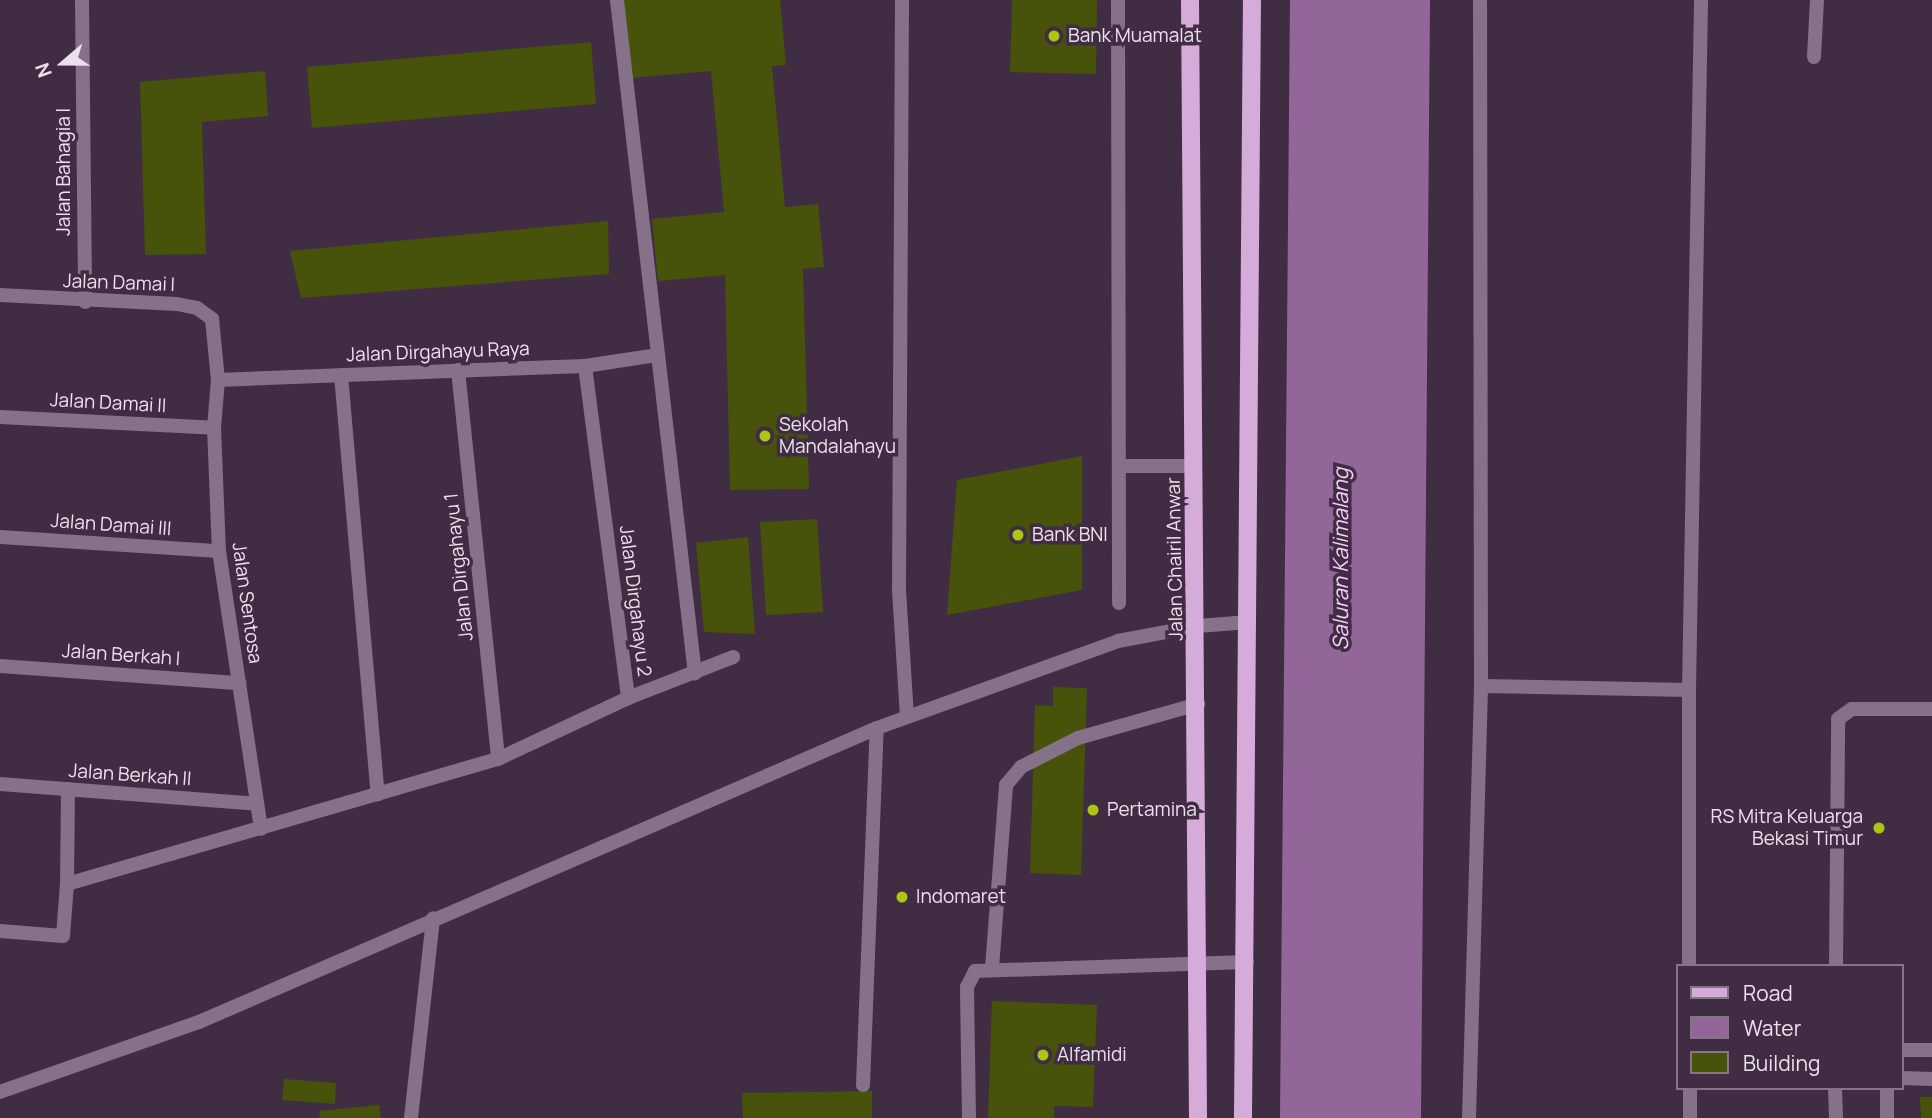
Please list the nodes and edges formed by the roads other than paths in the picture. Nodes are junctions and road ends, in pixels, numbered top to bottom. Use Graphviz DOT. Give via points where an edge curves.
graph roads {
  1 [pos="82,0"];
  2 [pos="617,0"];
  3 [pos="902,0"];
  4 [pos="1118,0"];
  5 [pos="1190,0"];
  6 [pos="1252,0"];
  7 [pos="1480,0"];
  8 [pos="1701,0"];
  9 [pos="1817,0"];
  10 [pos="1814,57"];
  11 [pos="0,295"];
  12 [pos="85,302"];
  13 [pos="658,355"];
  14 [pos="585,366"];
  15 [pos="458,370"];
  16 [pos="341,375"];
  17 [pos="218,380"];
  18 [pos="0,416"];
  19 [pos="214,428"];
  20 [pos="1119,466"];
  21 [pos="1194,466"];
  22 [pos="0,537"];
  23 [pos="219,551"];
  24 [pos="1119,603"];
  25 [pos="1248,622"];
  26 [pos="1198,626"];
  27 [pos="733,657"];
  28 [pos="0,666"];
  29 [pos="695,674"];
  30 [pos="239,683"];
  31 [pos="1481,686"];
  32 [pos="1689,690"];
  33 [pos="628,698"];
  34 [pos="1198,704"];
  35 [pos="1932,709"];
  36 [pos="907,716"];
  37 [pos="877,727"];
  38 [pos="498,759"];
  39 [pos="0,784"];
  40 [pos="68,789"];
  41 [pos="378,794"];
  42 [pos="257,804"];
  43 [pos="261,829"];
  44 [pos="67,884"];
  45 [pos="433,918"];
  46 [pos="0,931"];
  47 [pos="1247,962"];
  48 [pos="1197,964"];
  49 [pos="1689,964"];
  50 [pos="1836,964"];
  51 [pos="992,968"];
  52 [pos="1904,1050"];
  53 [pos="1932,1050"];
  54 [pos="1904,1078"];
  55 [pos="1932,1079"];
  56 [pos="863,1085"];
  57 [pos="1690,1090"];
  58 [pos="1835,1090"];
  59 [pos="1887,1090"];
  60 [pos="0,1092"];
  61 [pos="411,1118"];
  62 [pos="969,1118"];
  63 [pos="1198,1118"];
  64 [pos="1243,1118"];
  65 [pos="1469,1118"];
  66 [pos="1690,1118"];
  67 [pos="1836,1118"];
  68 [pos="1887,1118"];
  1 -- 12 [label="street, Jalan Bahagia I"];
  2 -- 13 [label="street"];
  3 -- 36 [label="street" via="899,590"];
  4 -- 20 [label="street"];
  5 -- 21 [label="main road, Jalan Chairil Anwar"];
  6 -- 25 [label="main road"];
  7 -- 31 [label="street"];
  8 -- 32 [label="street"];
  9 -- 10 [label="street"];
  11 -- 12 [label="street, Jalan Damai I"];
  12 -- 17 [label="street, Jalan Damai I" via="177,304 206,313 214,326"];
  13 -- 14 [label="street, Jalan Dirgahayu Raya"];
  13 -- 29 [label="street"];
  14 -- 15 [label="street, Jalan Dirgahayu Raya"];
  14 -- 33 [label="street, Jalan Dirgahayu 2"];
  15 -- 16 [label="street, Jalan Dirgahayu Raya"];
  15 -- 38 [label="street, Jalan Dirgahayu 1"];
  16 -- 17 [label="street, Jalan Dirgahayu Raya"];
  16 -- 41 [label="street"];
  17 -- 19 [label="street, Jalan Sentosa"];
  18 -- 19 [label="street, Jalan Damai II"];
  19 -- 23 [label="street, Jalan Sentosa"];
  20 -- 21 [label="street"];
  20 -- 24 [label="street"];
  21 -- 26 [label="main road, Jalan Chairil Anwar"];
  22 -- 23 [label="street, Jalan Damai III"];
  23 -- 30 [label="street, Jalan Sentosa"];
  25 -- 26 [label="street"];
  25 -- 47 [label="main road"];
  26 -- 34 [label="main road, Jalan Chairil Anwar"];
  26 -- 36 [label="street" via="1118,641"];
  27 -- 29 [label="street"];
  28 -- 30 [label="street, Jalan Berkah I"];
  29 -- 33 [label="street"];
  30 -- 42 [label="street, Jalan Sentosa"];
  31 -- 32 [label="street"];
  31 -- 65 [label="street"];
  32 -- 49 [label="street"];
  33 -- 38 [label="street, Jalan Dirgahayu 2"];
  34 -- 48 [label="main road, Jalan Chairil Anwar"];
  34 -- 51 [label="street" via="1078,738 1021,767 1006,785"];
  35 -- 50 [label="street" via="1852,709 1838,719"];
  36 -- 37 [label="street"];
  37 -- 45 [label="street"];
  37 -- 56 [label="street"];
  38 -- 41 [label="street, Jalan Dirgahayu 2"];
  39 -- 40 [label="street, Jalan Berkah II"];
  40 -- 42 [label="street, Jalan Berkah II"];
  40 -- 44 [label="street"];
  41 -- 43 [label="street, Jalan Dirgahayu 2"];
  42 -- 43 [label="street, Jalan Sentosa"];
  43 -- 44 [label="street, Jalan Dirgahayu 2"];
  44 -- 46 [label="street" via="63,936"];
  45 -- 60 [label="street" via="199,1022"];
  45 -- 61 [label="street"];
  47 -- 48 [label="street"];
  47 -- 64 [label="main road"];
  48 -- 51 [label="street"];
  48 -- 63 [label="main road, Jalan Chairil Anwar"];
  51 -- 62 [label="street" via="975,971 967,988"];
  52 -- 53 [label="street"];
  54 -- 55 [label="street"];
  57 -- 66 [label="street"];
  58 -- 67 [label="street"];
  59 -- 68 [label="street"];
}
